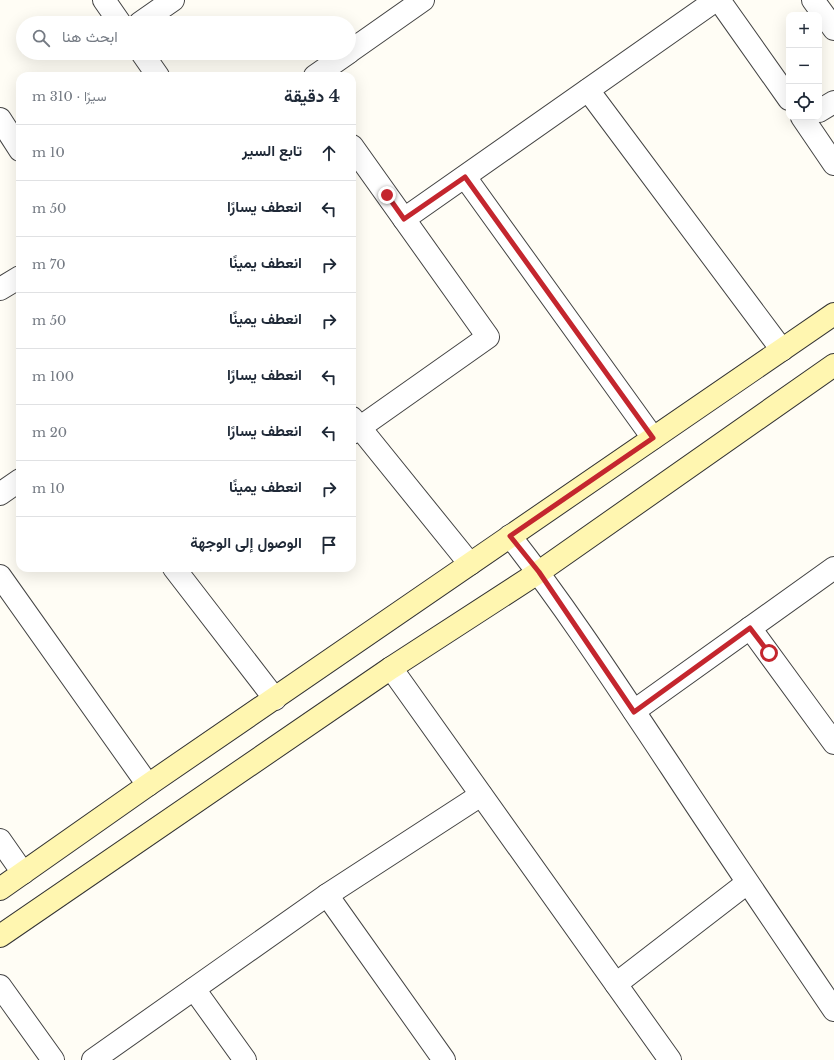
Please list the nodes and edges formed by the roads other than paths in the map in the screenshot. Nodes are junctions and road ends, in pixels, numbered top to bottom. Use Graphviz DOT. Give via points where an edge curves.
graph roads {
  1 [pos="104,0"];
  2 [pos="172,0"];
  3 [pos="423,0"];
  4 [pos="717,0"];
  5 [pos="813,0"];
  6 [pos="115,16"];
  7 [pos="150,16"];
  8 [pos="834,29"];
  9 [pos="356,47"];
  10 [pos="147,60"];
  11 [pos="338,60"];
  12 [pos="155,72"];
  13 [pos="321,72"];
  14 [pos="588,90"];
  15 [pos="786,95"];
  16 [pos="834,102"];
  17 [pos="822,109"];
  18 [pos="0,119"];
  19 [pos="811,120"];
  20 [pos="16,144"];
  21 [pos="356,152"];
  22 [pos="834,164"];
  23 [pos="465,177"];
  24 [pos="404,219"];
  25 [pos="16,280"];
  26 [pos="0,289"];
  27 [pos="834,314"];
  28 [pos="782,350"];
  29 [pos="834,365"];
  30 [pos="356,425"];
  31 [pos="356,428"];
  32 [pos="653,438"];
  33 [pos="16,483"];
  34 [pos="0,494"];
  35 [pos="510,536"];
  36 [pos="470,564"];
  37 [pos="834,568"];
  38 [pos="177,572"];
  39 [pos="539,572"];
  40 [pos="0,576"];
  41 [pos="750,628"];
  42 [pos="391,668"];
  43 [pos="275,699"];
  44 [pos="634,712"];
  45 [pos="834,743"];
  46 [pos="148,785"];
  47 [pos="481,795"];
  48 [pos="0,840"];
  49 [pos="23,873"];
  50 [pos="747,883"];
  51 [pos="0,889"];
  52 [pos="327,895"];
  53 [pos="0,936"];
  54 [pos="616,984"];
  55 [pos="0,986"];
  56 [pos="194,989"];
  57 [pos="834,1010"];
  58 [pos="53,1060"];
  59 [pos="93,1060"];
  60 [pos="244,1060"];
  61 [pos="444,1060"];
  62 [pos="670,1060"];
  1 -- 6 [label="street"];
  2 -- 7 [label="street"];
  3 -- 9 [label="street"];
  4 -- 14 [label="street"];
  4 -- 15 [label="street"];
  5 -- 8 [label="street"];
  10 -- 12 [label="street"];
  11 -- 13 [label="street"];
  14 -- 23 [label="street"];
  14 -- 28 [label="street"];
  16 -- 17 [label="street"];
  18 -- 20 [label="street"];
  19 -- 22 [label="street"];
  21 -- 24 [label="street"];
  23 -- 24 [label="street"];
  23 -- 32 [label="street"];
  24 -- 30 [label="street" via="488,338"];
  25 -- 26 [label="street"];
  27 -- 28 [label="street"];
  28 -- 32 [label="street"];
  29 -- 39 [label="street"];
  31 -- 36 [label="street"];
  32 -- 35 [label="street"];
  33 -- 34 [label="street"];
  35 -- 36 [label="street"];
  35 -- 39 [label="street"];
  36 -- 43 [label="street"];
  37 -- 41 [label="street"];
  38 -- 43 [label="street"];
  39 -- 42 [label="street"];
  39 -- 44 [label="street"];
  40 -- 46 [label="street"];
  41 -- 44 [label="street"];
  41 -- 45 [label="street"];
  42 -- 47 [label="street"];
  42 -- 53 [label="street"];
  43 -- 46 [label="street"];
  44 -- 50 [label="street"];
  46 -- 49 [label="street"];
  47 -- 52 [label="street"];
  47 -- 54 [label="street"];
  48 -- 49 [label="street"];
  49 -- 51 [label="street"];
  50 -- 54 [label="street"];
  50 -- 57 [label="street"];
  52 -- 56 [label="street"];
  52 -- 61 [label="street"];
  54 -- 62 [label="street"];
  55 -- 58 [label="street"];
  56 -- 59 [label="street"];
  56 -- 60 [label="street"];
}
